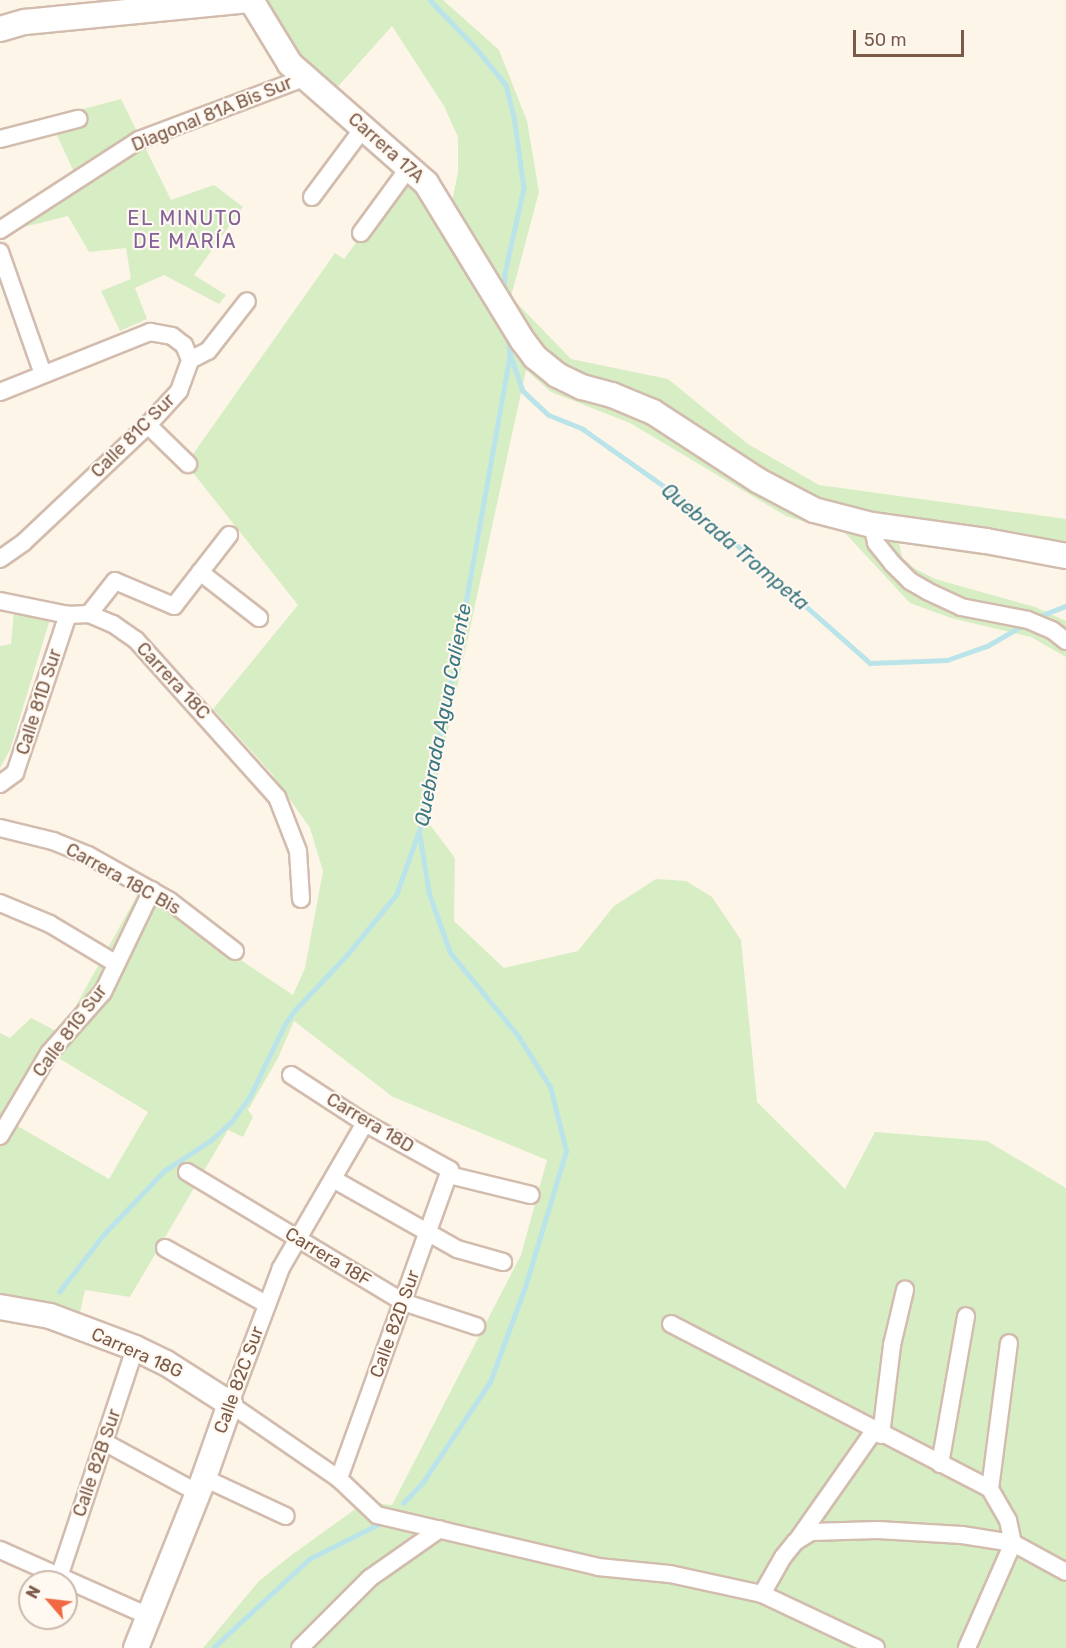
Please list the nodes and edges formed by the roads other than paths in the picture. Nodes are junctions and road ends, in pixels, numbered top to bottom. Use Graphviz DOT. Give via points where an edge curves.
graph roads {
  1 [pos="250,0"];
  2 [pos="126,5"];
  3 [pos="0,29"];
  4 [pos="304,78"];
  5 [pos="78,119"];
  6 [pos="364,127"];
  7 [pos="0,139"];
  8 [pos="410,166"];
  9 [pos="312,197"];
  10 [pos="0,230"];
  11 [pos="361,233"];
  12 [pos="0,252"];
  13 [pos="247,301"];
  14 [pos="190,360"];
  15 [pos="42,374"];
  16 [pos="0,392"];
  17 [pos="148,425"];
  18 [pos="188,464"];
  19 [pos="872,525"];
  20 [pos="229,534"];
  21 [pos="1066,556"];
  22 [pos="0,559"];
  23 [pos="200,572"];
  24 [pos="0,601"];
  25 [pos="89,614"];
  26 [pos="68,615"];
  27 [pos="259,618"];
  28 [pos="1066,641"];
  29 [pos="0,784"];
  30 [pos="0,828"];
  31 [pos="152,890"];
  32 [pos="301,899"];
  33 [pos="0,903"];
  34 [pos="235,951"];
  35 [pos="115,963"];
  36 [pos="291,1075"];
  37 [pos="365,1122"];
  38 [pos="0,1136"];
  39 [pos="187,1172"];
  40 [pos="449,1172"];
  41 [pos="333,1179"];
  42 [pos="531,1195"];
  43 [pos="427,1235"];
  44 [pos="297,1239"];
  45 [pos="165,1248"];
  46 [pos="503,1262"];
  47 [pos="905,1290"];
  48 [pos="403,1302"];
  49 [pos="266,1304"];
  50 [pos="0,1307"];
  51 [pos="966,1316"];
  52 [pos="671,1324"];
  53 [pos="476,1326"];
  54 [pos="1009,1343"];
  55 [pos="135,1348"];
  56 [pos="230,1404"];
  57 [pos="878,1433"];
  58 [pos="104,1442"];
  59 [pos="940,1464"];
  60 [pos="339,1479"];
  61 [pos="201,1485"];
  62 [pos="990,1489"];
  63 [pos="285,1516"];
  64 [pos="440,1529"];
  65 [pos="795,1542"];
  66 [pos="1013,1543"];
  67 [pos="0,1550"];
  68 [pos="44,1570"];
  69 [pos="61,1570"];
  70 [pos="1066,1572"];
  71 [pos="78,1586"];
  72 [pos="762,1594"];
  73 [pos="148,1617"];
  74 [pos="136,1648"];
  75 [pos="300,1648"];
  76 [pos="876,1648"];
  77 [pos="968,1648"];
  1 -- 2 [label="street"];
  1 -- 4 [label="street, Carrera 17A" via="278,49"];
  2 -- 3 [label="street"];
  4 -- 6 [label="street, Carrera 17A"];
  4 -- 10 [label="street, Diagonal 81A Bis Sur" via="139,140"];
  5 -- 7 [label="street"];
  6 -- 8 [label="street, Carrera 17A"];
  6 -- 9 [label="street"];
  8 -- 11 [label="street"];
  8 -- 19 [label="street, Carrera 17A" via="426,183 523,340 545,366 569,382 653,412 759,481 814,510"];
  12 -- 15 [label="street"];
  13 -- 14 [label="street" via="208,351"];
  14 -- 15 [label="street" via="184,345 155,331"];
  14 -- 17 [label="street, Calle 81C Sur" via="178,391"];
  15 -- 16 [label="street"];
  17 -- 18 [label="street"];
  17 -- 22 [label="street, Calle 81C Sur" via="24,542"];
  19 -- 21 [label="street, Carrera 17A"];
  19 -- 28 [label="street" via="876,543 910,581 961,607 1028,620"];
  20 -- 23 [label="street"];
  23 -- 25 [label="street" via="174,606 115,581"];
  23 -- 27 [label="street"];
  24 -- 26 [label="street, Carrera 18C"];
  25 -- 26 [label="street, Carrera 18C"];
  25 -- 32 [label="street, Carrera 18C" via="113,624 135,640 277,798 295,838"];
  26 -- 29 [label="street, Calle 81D Sur" via="15,772"];
  30 -- 31 [label="street, Carrera 18C Bis" via="53,841"];
  31 -- 34 [label="street, Carrera 18C Bis"];
  31 -- 35 [label="street, Calle 81G Sur"];
  33 -- 35 [label="street" via="50,924"];
  35 -- 38 [label="street, Calle 81G Sur" via="103,992 49,1053"];
  36 -- 37 [label="street, Carrera 18D"];
  37 -- 40 [label="street, Carrera 18D"];
  37 -- 41 [label="street, Calle 82C Sur"];
  39 -- 44 [label="street, Carrera 18F"];
  40 -- 42 [label="street, Carrera 18D"];
  40 -- 43 [label="street, Calle 82D Sur"];
  41 -- 43 [label="street"];
  41 -- 44 [label="street, Calle 82C Sur"];
  43 -- 46 [label="street" via="457,1249"];
  43 -- 48 [label="street, Calle 82D Sur"];
  44 -- 48 [label="street, Carrera 18F"];
  44 -- 49 [label="street, Calle 82C Sur"];
  45 -- 49 [label="street"];
  47 -- 57 [label="street"];
  48 -- 53 [label="street, Carrera 18F"];
  48 -- 60 [label="street, Calle 82D Sur"];
  49 -- 56 [label="street, Calle 82C Sur"];
  50 -- 55 [label="street, Carrera 18G" via="50,1316"];
  51 -- 59 [label="street"];
  52 -- 57 [label="street"];
  54 -- 62 [label="street"];
  55 -- 56 [label="street, Carrera 18G" via="176,1368"];
  55 -- 58 [label="street, Calle 82B Sur"];
  56 -- 60 [label="street, Carrera 18G"];
  56 -- 61 [label="street, Calle 82C Sur"];
  57 -- 59 [label="street"];
  57 -- 65 [label="street"];
  58 -- 61 [label="street"];
  58 -- 69 [label="street, Calle 82B Sur"];
  59 -- 62 [label="street"];
  60 -- 64 [label="street, Carrera 18G" via="377,1515"];
  61 -- 63 [label="street"];
  61 -- 73 [label="street, Calle 82C Sur"];
  62 -- 66 [label="street" via="1008,1520"];
  64 -- 72 [label="street, Carrera 18G" via="598,1567 670,1574"];
  64 -- 75 [label="street" via="370,1578"];
  65 -- 66 [label="street" via="811,1532 879,1530 962,1535"];
  65 -- 72 [label="street"];
  66 -- 70 [label="street"];
  66 -- 77 [label="street"];
  67 -- 68 [label="street"];
  71 -- 73 [label="street"];
  72 -- 76 [label="street, Carrera 18G"];
  73 -- 74 [label="street, Calle 82C Sur"];
}
